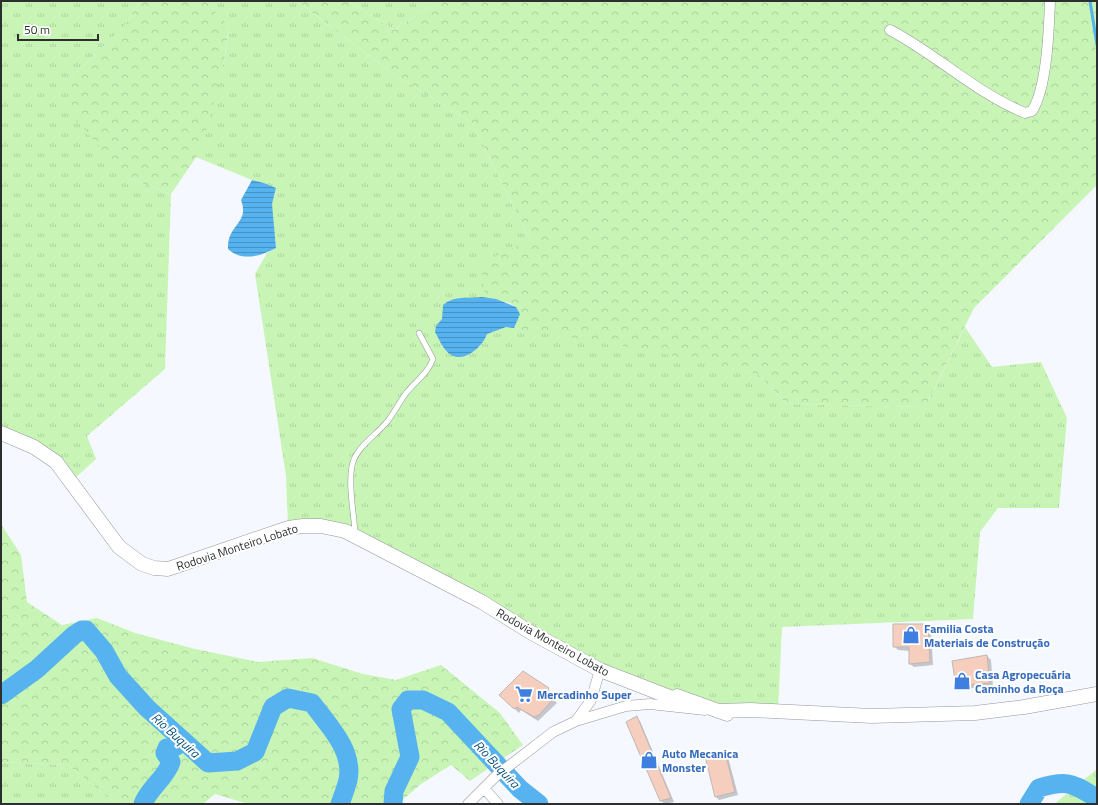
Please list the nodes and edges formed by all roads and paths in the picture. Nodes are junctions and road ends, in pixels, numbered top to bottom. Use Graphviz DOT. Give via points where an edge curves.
graph roads {
  1 [pos="1050,1"];
  2 [pos="890,30"];
  3 [pos="419,333"];
  4 [pos="1,433"];
  5 [pos="356,536"];
  6 [pos="600,670"];
  7 [pos="1097,694"];
  8 [pos="718,711"];
  9 [pos="576,721"];
  10 [pos="484,788"];
  11 [pos="468,804"];
  12 [pos="498,804"];
  1 -- 2 [label="street" via="1048,42 1038,97 1032,111 1025,113 963,78 931,54"];
  3 -- 5 [label="lane" via="433,359 430,368 406,393 387,422 355,456 352,466 352,496"];
  4 -- 5 [label="main road, Rodovia Monteiro Lobato" via="34,448 56,462 119,547 142,564 154,568 168,570 269,534 303,526 321,526"];
  5 -- 6 [label="main road, Rodovia Monteiro Lobato" via="482,602"];
  6 -- 8 [label="main road, Rodovia Monteiro Lobato" via="675,699"];
  6 -- 9 [label="street" via="591,700"];
  7 -- 8 [label="main road, Rodovia Monteiro Lobato" via="975,713 872,716 751,710"];
  8 -- 9 [label="street" via="626,706"];
  9 -- 10 [label="street" via="554,732"];
  10 -- 11 [label="street"];
  10 -- 12 [label="street"];
}
